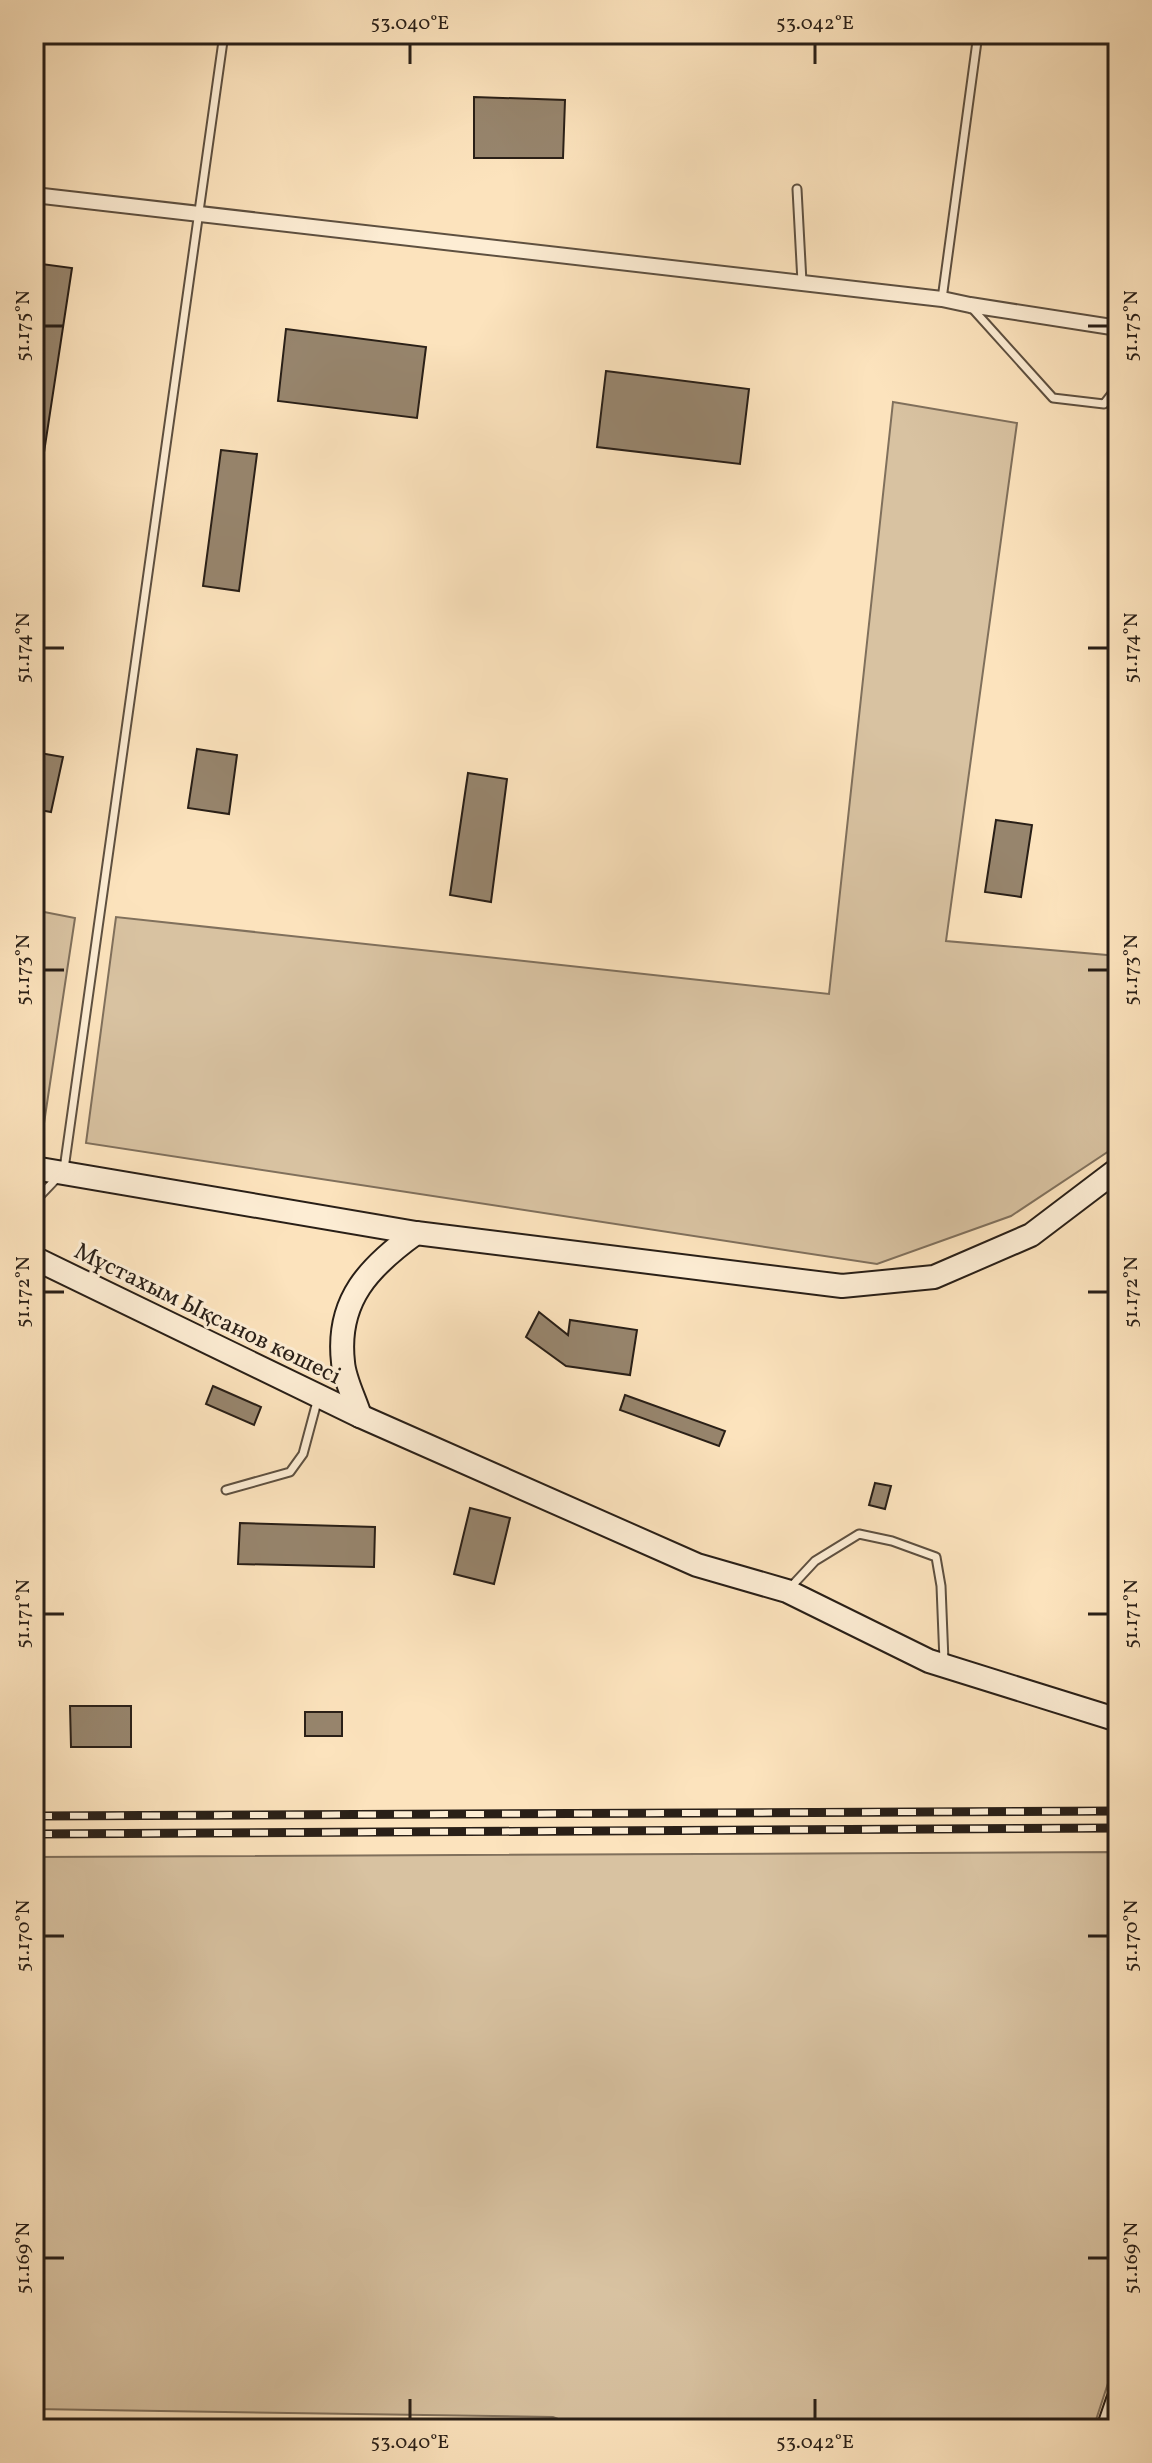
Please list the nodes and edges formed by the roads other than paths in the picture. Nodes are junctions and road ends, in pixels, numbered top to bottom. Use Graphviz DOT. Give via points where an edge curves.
graph roads {
  1 [pos="224,34"];
  2 [pos="978,34"];
  3 [pos="797,189"];
  4 [pos="34,195"];
  5 [pos="200,213"];
  6 [pos="802,282"];
  7 [pos="942,299"];
  8 [pos="970,305"];
  9 [pos="1118,328"];
  10 [pos="1118,386"];
  11 [pos="34,1168"];
  12 [pos="1118,1169"];
  13 [pos="64,1172"];
  14 [pos="34,1202"];
  15 [pos="416,1233"];
  16 [pos="34,1258"];
  17 [pos="319,1396"];
  18 [pos="360,1416"];
  19 [pos="226,1490"];
  20 [pos="787,1591"];
  21 [pos="944,1665"];
  22 [pos="1118,1720"];
  23 [pos="1118,2400"];
  24 [pos="1108,2429"];
  1 -- 5 [label="lane"];
  2 -- 7 [label="lane"];
  3 -- 6 [label="lane"];
  4 -- 5 [label="street"];
  5 -- 6 [label="street"];
  5 -- 13 [label="lane"];
  6 -- 7 [label="street"];
  7 -- 8 [label="street"];
  8 -- 9 [label="street"];
  8 -- 10 [label="lane" via="1053,398 1104,404"];
  11 -- 13 [label="main road"];
  12 -- 15 [label="main road" via="1018,1241 934,1277 857,1285"];
  13 -- 14 [label="lane"];
  13 -- 15 [label="main road"];
  15 -- 18 [label="main road" via="363,1279 345,1320 343,1363"];
  16 -- 17 [label="main road, Мұстахым Ықсанов көшесі"];
  17 -- 18 [label="main road, Мұстахым Ықсанов көшесі"];
  17 -- 19 [label="lane" via="303,1454 290,1472"];
  18 -- 20 [label="main road, Мұстахым Ықсанов көшесі" via="697,1565"];
  20 -- 21 [label="main road, Мұстахым Ықсанов көшесі"];
  20 -- 21 [label="lane" via="815,1561 859,1534 936,1557"];
  21 -- 22 [label="main road, Мұстахым Ықсанов көшесі"];
  23 -- 24 [label="main road"];
}
